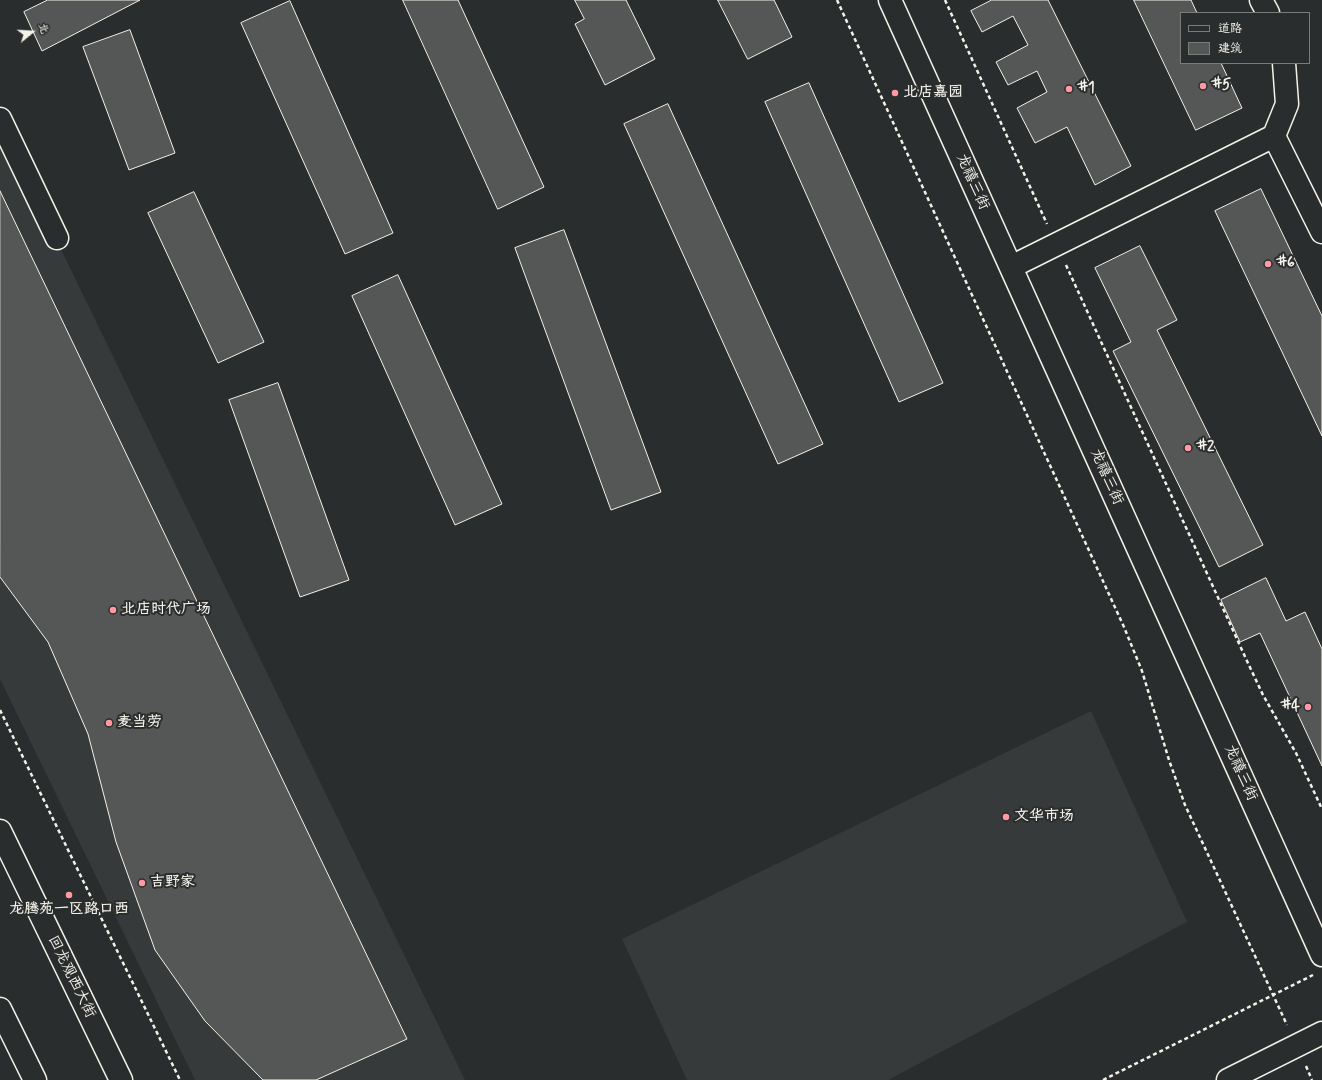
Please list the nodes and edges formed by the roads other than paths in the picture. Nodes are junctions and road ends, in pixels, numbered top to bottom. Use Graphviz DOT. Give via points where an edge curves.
graph roads {
  1 [pos="890,0"];
  2 [pos="1261,0"];
  3 [pos="1267,12"];
  4 [pos="1284,64"];
  5 [pos="0,119"];
  6 [pos="1274,136"];
  7 [pos="1322,232"];
  8 [pos="57,238"];
  9 [pos="1011,267"];
  10 [pos="0,830"];
  11 [pos="1319,964"];
  12 [pos="0,1009"];
  13 [pos="1322,1033"];
  14 [pos="35,1080"];
  15 [pos="121,1080"];
  16 [pos="1228,1080"];
  1 -- 9 [label="street, 龙禧三街"];
  2 -- 3 [label="street"];
  4 -- 6 [label="street" via="1287,104"];
  5 -- 8 [label="street"];
  6 -- 7 [label="street"];
  6 -- 9 [label="street"];
  9 -- 11 [label="street, 龙禧三街"];
  10 -- 15 [label="street, 回龙观西大街"];
  12 -- 14 [label="street"];
  13 -- 16 [label="street"];
}
